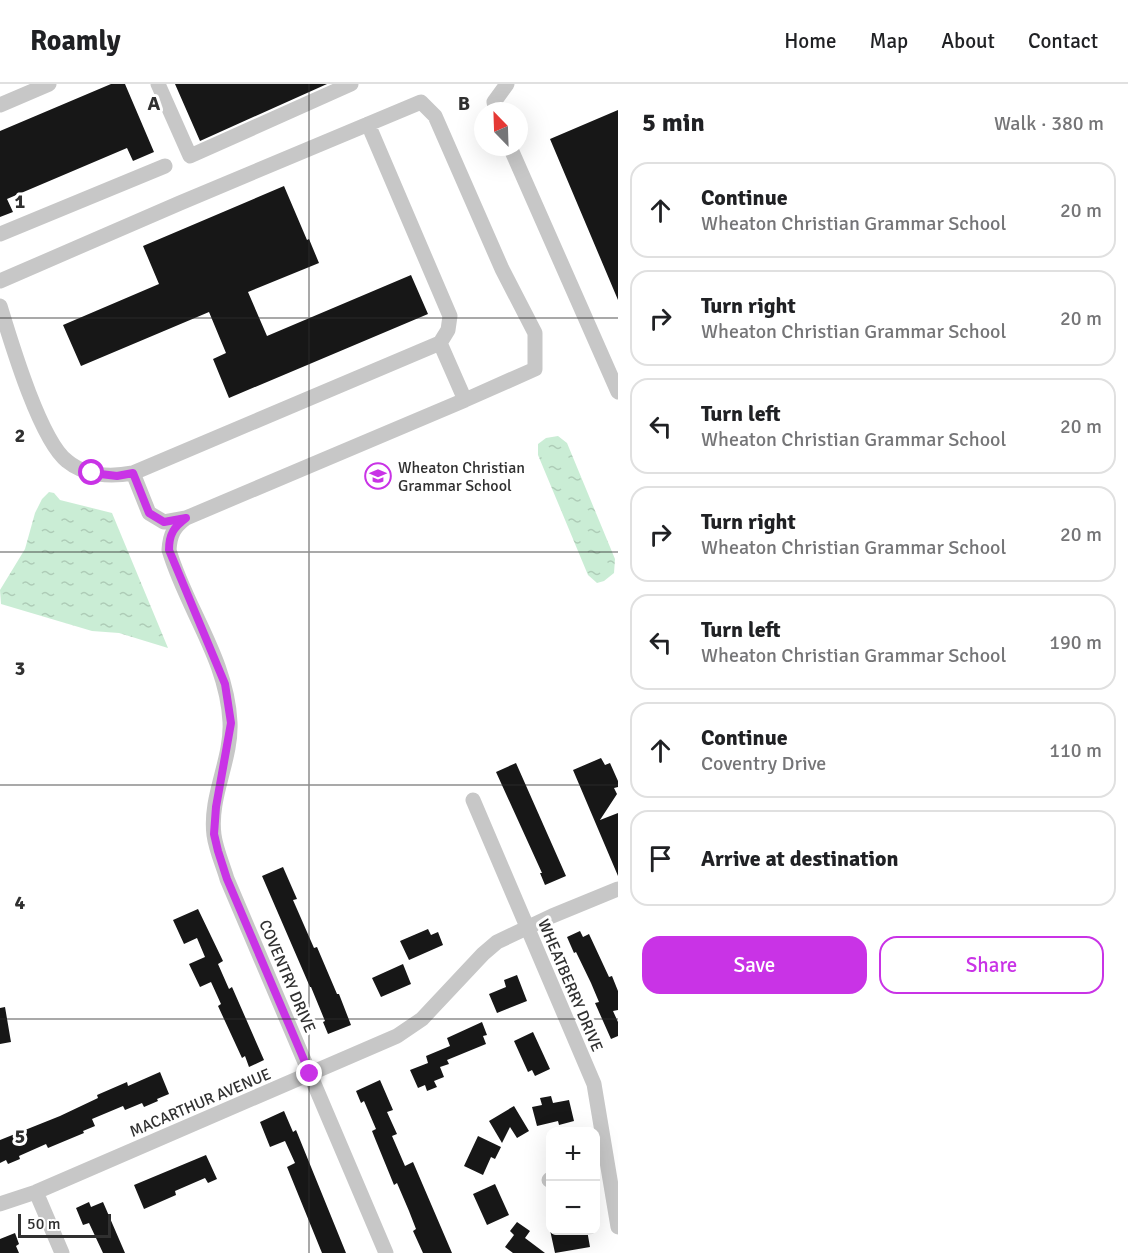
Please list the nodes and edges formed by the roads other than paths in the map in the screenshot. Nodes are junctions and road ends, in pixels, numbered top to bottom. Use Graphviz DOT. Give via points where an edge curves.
graph roads {
  1 [pos="49,84"];
  2 [pos="158,84"];
  3 [pos="351,84"];
  4 [pos="507,84"];
  5 [pos="494,102"];
  6 [pos="0,105"];
  7 [pos="368,124"];
  8 [pos="514,156"];
  9 [pos="165,166"];
  10 [pos="0,234"];
  11 [pos="0,281"];
  12 [pos="0,306"];
  13 [pos="440,343"];
  14 [pos="618,392"];
  15 [pos="465,400"];
  16 [pos="133,473"];
  17 [pos="186,518"];
  18 [pos="473,800"];
  19 [pos="618,889"];
  20 [pos="527,928"];
  21 [pos="310,1074"];
  22 [pos="601,1157"];
  23 [pos="36,1192"];
  24 [pos="0,1204"];
  25 [pos="618,1227"];
  26 [pos="62,1253"];
  27 [pos="386,1253"];
  1 -- 6 [label="street"];
  2 -- 3 [label="street" via="190,156"];
  4 -- 5 [label="street"];
  7 -- 11 [label="street"];
  7 -- 13 [label="street" via="450,316"];
  7 -- 15 [label="street" via="422,102 435,116 535,333 535,369"];
  8 -- 14 [label="street"];
  9 -- 10 [label="street"];
  12 -- 16 [label="street" via="49,439 67,461 92,473"];
  13 -- 15 [label="street"];
  13 -- 16 [label="street"];
  15 -- 17 [label="street"];
  16 -- 17 [label="street" via="149,513 164,522"];
  17 -- 21 [label="street, COVENTRY DRIVE" via="169,538 169,550 225,684 231,723 214,834 227,879"];
  18 -- 20 [label="street, WHEATBERRY DRIVE"];
  19 -- 20 [label="street, MACARTHUR AVENUE"];
  20 -- 21 [label="street, MACARTHUR AVENUE" via="497,942 483,954 413,1026"];
  20 -- 22 [label="street, WHEATBERRY DRIVE" via="594,1084"];
  21 -- 23 [label="street, MACARTHUR AVENUE"];
  21 -- 27 [label="street, COVENTRY DRIVE"];
  22 -- 25 [label="street, WHEATBERRY DRIVE"];
  23 -- 24 [label="street, MACARTHUR AVENUE"];
  23 -- 26 [label="street"];
}
